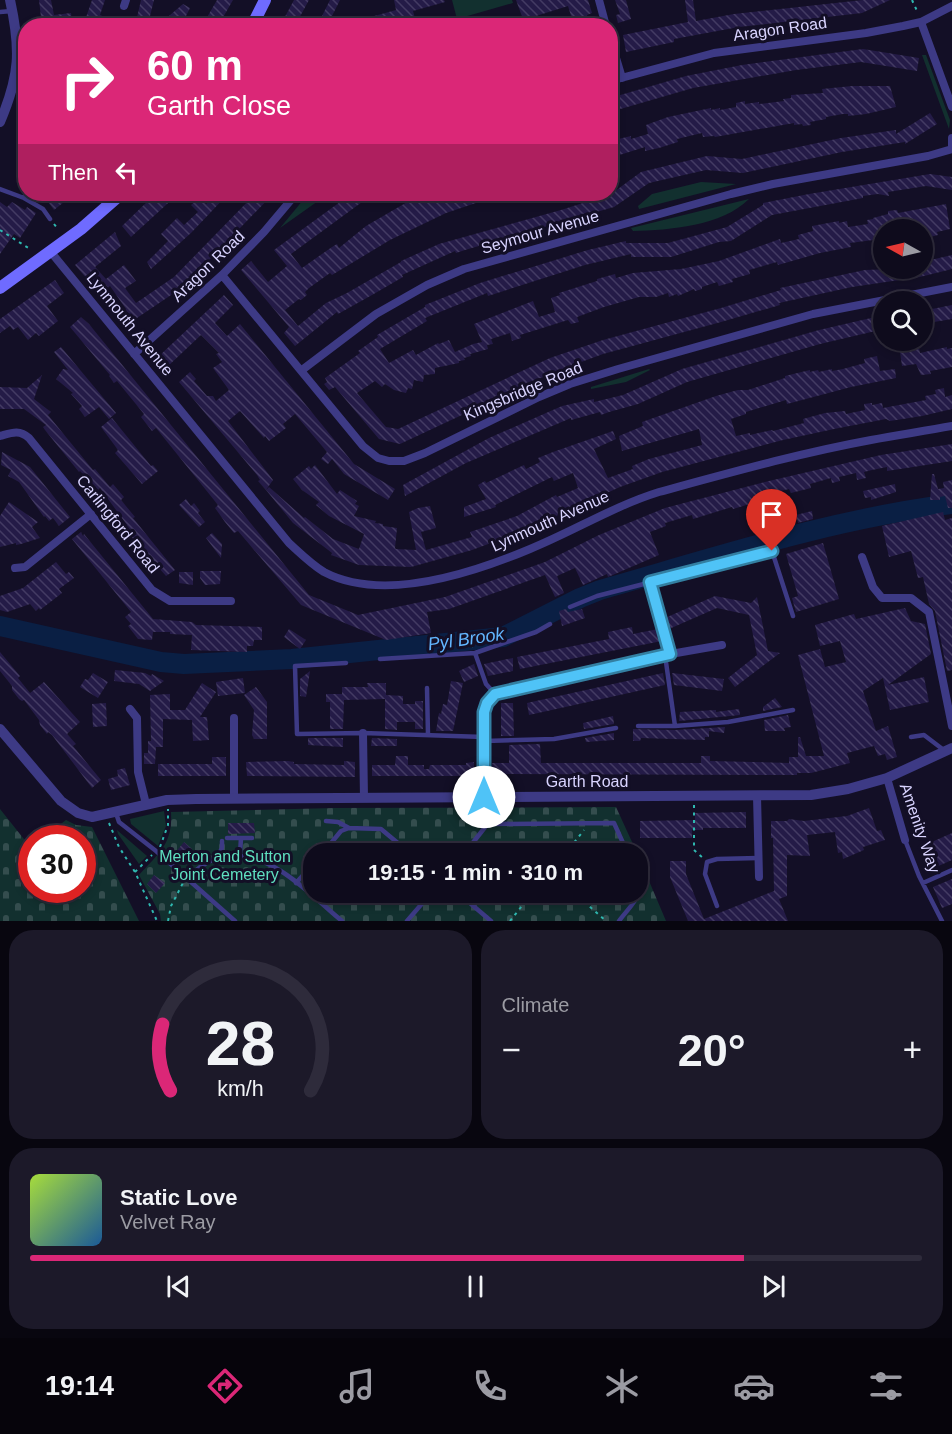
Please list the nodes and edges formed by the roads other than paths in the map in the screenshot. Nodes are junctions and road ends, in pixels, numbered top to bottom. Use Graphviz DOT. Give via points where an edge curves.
graph roads {
  1 [pos="265,0"];
  2 [pos="599,0"];
  3 [pos="11,5"];
  4 [pos="952,6"];
  5 [pos="0,12"];
  6 [pos="256,18"];
  7 [pos="604,18"];
  8 [pos="921,21"];
  9 [pos="618,65"];
  10 [pos="622,78"];
  11 [pos="618,79"];
  12 [pos="952,107"];
  13 [pos="0,122"];
  14 [pos="952,138"];
  15 [pos="952,149"];
  16 [pos="0,189"];
  17 [pos="18,194"];
  18 [pos="32,201"];
  19 [pos="113,201"];
  20 [pos="290,201"];
  21 [pos="50,219"];
  22 [pos="51,251"];
  23 [pos="222,275"];
  24 [pos="2,285"];
  25 [pos="952,287"];
  26 [pos="134,354"];
  27 [pos="302,370"];
  28 [pos="952,426"];
  29 [pos="0,436"];
  30 [pos="91,514"];
  31 [pos="862,557"];
  32 [pos="15,568"];
  33 [pos="650,582"];
  34 [pos="231,601"];
  35 [pos="570,607"];
  36 [pos="793,616"];
  37 [pos="550,624"];
  38 [pos="722,645"];
  39 [pos="474,650"];
  40 [pos="667,655"];
  41 [pos="380,659"];
  42 [pos="346,663"];
  43 [pos="427,688"];
  44 [pos="495,694"];
  45 [pos="130,709"];
  46 [pos="793,710"];
  47 [pos="234,718"];
  48 [pos="638,726"];
  49 [pos="675,726"];
  50 [pos="952,726"];
  51 [pos="0,729"];
  52 [pos="616,729"];
  53 [pos="363,733"];
  54 [pos="428,735"];
  55 [pos="911,737"];
  56 [pos="484,739"];
  57 [pos="948,749"];
  58 [pos="887,778"];
  59 [pos="757,796"];
  60 [pos="484,797"];
  61 [pos="234,798"];
  62 [pos="364,798"];
  63 [pos="146,804"];
  64 [pos="111,814"];
  65 [pos="326,821"];
  66 [pos="350,828"];
  67 [pos="252,837"];
  68 [pos="241,838"];
  69 [pos="905,840"];
  70 [pos="331,843"];
  71 [pos="398,843"];
  72 [pos="473,843"];
  73 [pos="623,843"];
  74 [pos="240,854"];
  75 [pos="218,858"];
  76 [pos="758,858"];
  77 [pos="952,870"];
  78 [pos="303,875"];
  79 [pos="186,878"];
  80 [pos="759,878"];
  81 [pos="296,883"];
  82 [pos="923,883"];
  83 [pos="423,903"];
  84 [pos="470,903"];
  85 [pos="632,903"];
  86 [pos="717,906"];
  87 [pos="235,921"];
  88 [pos="342,921"];
  89 [pos="407,921"];
  90 [pos="491,921"];
  91 [pos="619,921"];
  92 [pos="942,921"];
  1 -- 6 [label="main road"];
  2 -- 7 [label="street"];
  3 -- 5 [label="lane"];
  3 -- 13 [label="street" via="18,64"];
  4 -- 8 [label="street, Aragon Road"];
  8 -- 10 [label="street, Aragon Road" via="866,33 714,53"];
  8 -- 12 [label="street"];
  9 -- 10 [label="street"];
  10 -- 11 [label="street, Aragon Road"];
  14 -- 15 [label="street, Seymour Avenue"];
  15 -- 27 [label="street, Seymour Avenue" via="731,194 464,269 376,314"];
  16 -- 17 [label="lane"];
  18 -- 21 [label="lane"];
  19 -- 22 [label="main road"];
  20 -- 23 [label="street, Aragon Road"];
  22 -- 24 [label="main road"];
  22 -- 26 [label="street, Lynmouth Avenue"];
  23 -- 26 [label="street, Aragon Road"];
  23 -- 27 [label="street, Kingsbridge Road"];
  25 -- 27 [label="street, Kingsbridge Road" via="813,314 570,384 425,453 396,462 378,458 363,446"];
  26 -- 28 [label="street, Lynmouth Avenue" via="265,515 305,558 324,572 372,584 423,582 509,557 605,513 669,490 825,449"];
  29 -- 30 [label="street, Carlingford Road" via="13,432 29,438"];
  30 -- 32 [label="street" via="25,567"];
  30 -- 34 [label="street, Carlingford Road" via="161,598"];
  31 -- 50 [label="street" via="873,587 882,598 910,598 929,612"];
  33 -- 35 [label="lane"];
  33 -- 36 [label="lane" via="772,551"];
  33 -- 40 [label="lane"];
  37 -- 39 [label="lane" via="536,633"];
  38 -- 40 [label="street"];
  39 -- 41 [label="lane"];
  39 -- 44 [label="lane" via="486,684"];
  40 -- 44 [label="street"];
  40 -- 49 [label="lane"];
  42 -- 53 [label="lane" via="295,666 297,734"];
  43 -- 54 [label="lane"];
  44 -- 56 [label="street" via="487,703"];
  45 -- 63 [label="street" via="137,718 137,764"];
  46 -- 49 [label="lane" via="728,722"];
  47 -- 61 [label="street"];
  48 -- 49 [label="lane"];
  51 -- 64 [label="street" via="61,801 92,817"];
  52 -- 56 [label="lane" via="554,739"];
  53 -- 54 [label="lane"];
  53 -- 62 [label="street"];
  54 -- 56 [label="lane"];
  55 -- 57 [label="lane" via="924,735"];
  56 -- 60 [label="street"];
  57 -- 58 [label="street, Garth Road"];
  58 -- 59 [label="street, Garth Road" via="811,795"];
  58 -- 69 [label="street, Amenity Way"];
  59 -- 60 [label="street, Garth Road"];
  59 -- 76 [label="street"];
  60 -- 62 [label="street, Garth Road"];
  61 -- 62 [label="street, Garth Road"];
  61 -- 63 [label="street, Garth Road"];
  63 -- 64 [label="street, Garth Road"];
  64 -- 79 [label="lane"];
  65 -- 66 [label="lane"];
  66 -- 70 [label="lane" via="340,831"];
  66 -- 71 [label="lane" via="381,829"];
  67 -- 68 [label="lane"];
  68 -- 74 [label="lane"];
  68 -- 75 [label="lane" via="225,839"];
  69 -- 82 [label="lane, Amenity Way"];
  72 -- 73 [label="lane" via="486,826 493,824 614,823"];
  74 -- 75 [label="lane"];
  74 -- 81 [label="lane" via="267,862"];
  75 -- 79 [label="lane"];
  76 -- 80 [label="street"];
  76 -- 86 [label="lane" via="707,862 705,874"];
  77 -- 82 [label="lane"];
  78 -- 81 [label="lane"];
  79 -- 87 [label="lane"];
  81 -- 88 [label="lane"];
  82 -- 92 [label="lane, Amenity Way"];
  83 -- 89 [label="lane"];
  84 -- 90 [label="lane"];
  85 -- 91 [label="lane"];
}
